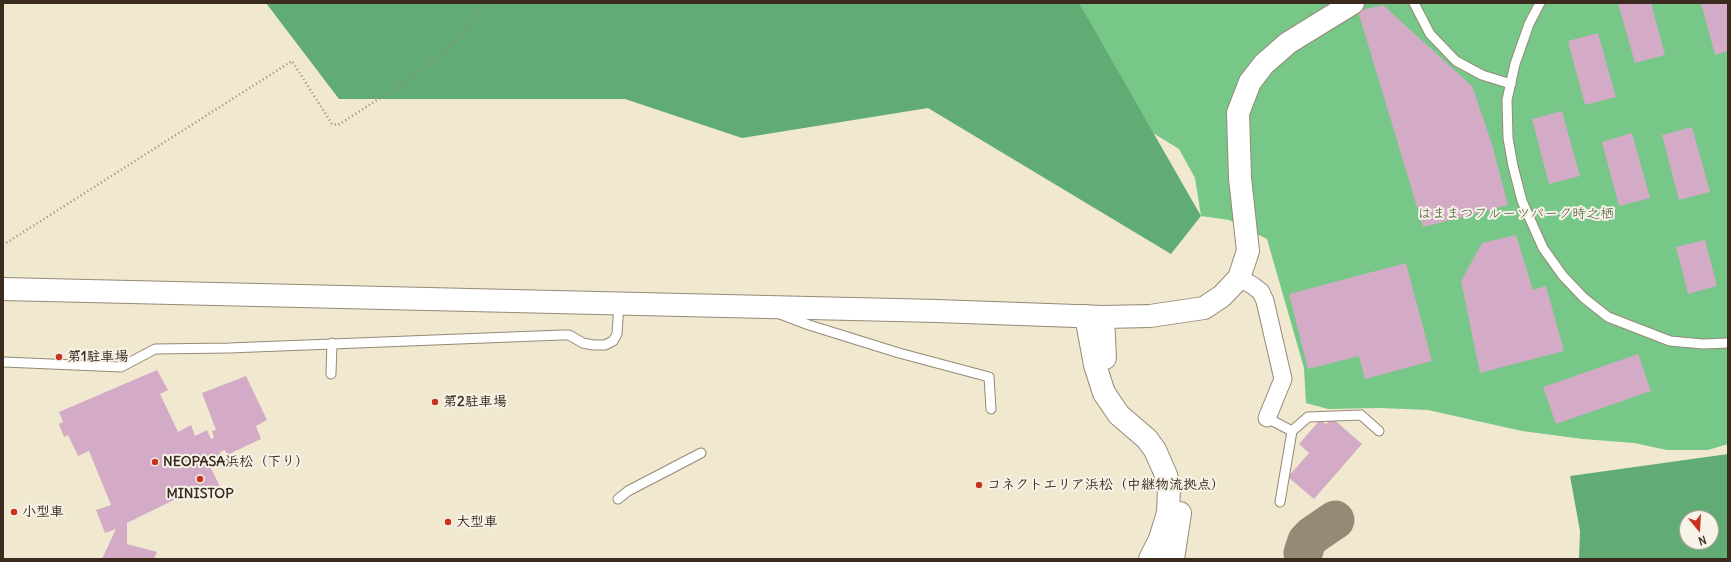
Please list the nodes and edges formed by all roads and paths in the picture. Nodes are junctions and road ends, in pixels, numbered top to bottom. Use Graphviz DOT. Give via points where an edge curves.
graph roads {
  1 [pos="483,3"];
  2 [pos="1353,3"];
  3 [pos="1414,3"];
  4 [pos="1540,3"];
  5 [pos="1511,84"];
  6 [pos="3,245"];
  7 [pos="1239,278"];
  8 [pos="3,289"];
  9 [pos="619,303"];
  10 [pos="764,308"];
  11 [pos="1094,316"];
  12 [pos="332,343"];
  13 [pos="1728,343"];
  14 [pos="4,362"];
  15 [pos="331,374"];
  16 [pos="991,409"];
  17 [pos="1267,418"];
  18 [pos="1292,431"];
  19 [pos="1379,431"];
  20 [pos="701,453"];
  21 [pos="618,499"];
  22 [pos="1280,502"];
  23 [pos="1150,559"];
  24 [pos="1172,559"];
  1 -- 6 [label="path" via="479,13 456,40 428,64 338,125 332,124 292,61"];
  2 -- 7 [label="main road" via="1288,43 1264,64 1250,82 1238,113 1240,178 1248,251"];
  3 -- 5 [label="lane" via="1430,34 1456,61 1482,75"];
  4 -- 5 [label="lane" via="1529,24"];
  5 -- 13 [label="lane" via="1507,100 1508,138 1522,201 1543,248 1563,276 1584,298 1608,317 1670,341"];
  7 -- 11 [label="main road" via="1222,296 1204,308 1150,316"];
  7 -- 17 [label="street" via="1252,284 1261,292 1265,301 1283,379"];
  8 -- 9 [label="main road"];
  9 -- 10 [label="main road"];
  9 -- 12 [label="lane" via="617,334 613,341 605,345 588,344 562,335"];
  10 -- 11 [label="main road"];
  10 -- 16 [label="lane" via="899,353 989,377"];
  11 -- 23 [label="main road" via="1095,365 1104,393 1119,415 1147,439 1155,450 1169,488 1168,513 1160,539"];
  11 -- 24 [label="main road" via="1114,388 1128,408 1156,432 1176,469 1180,514"];
  12 -- 14 [label="lane" via="155,349 121,367"];
  12 -- 15 [label="lane"];
  17 -- 18 [label="lane"];
  18 -- 19 [label="lane" via="1308,417 1362,415"];
  18 -- 22 [label="lane"];
  20 -- 21 [label="lane" via="628,491"];
}
